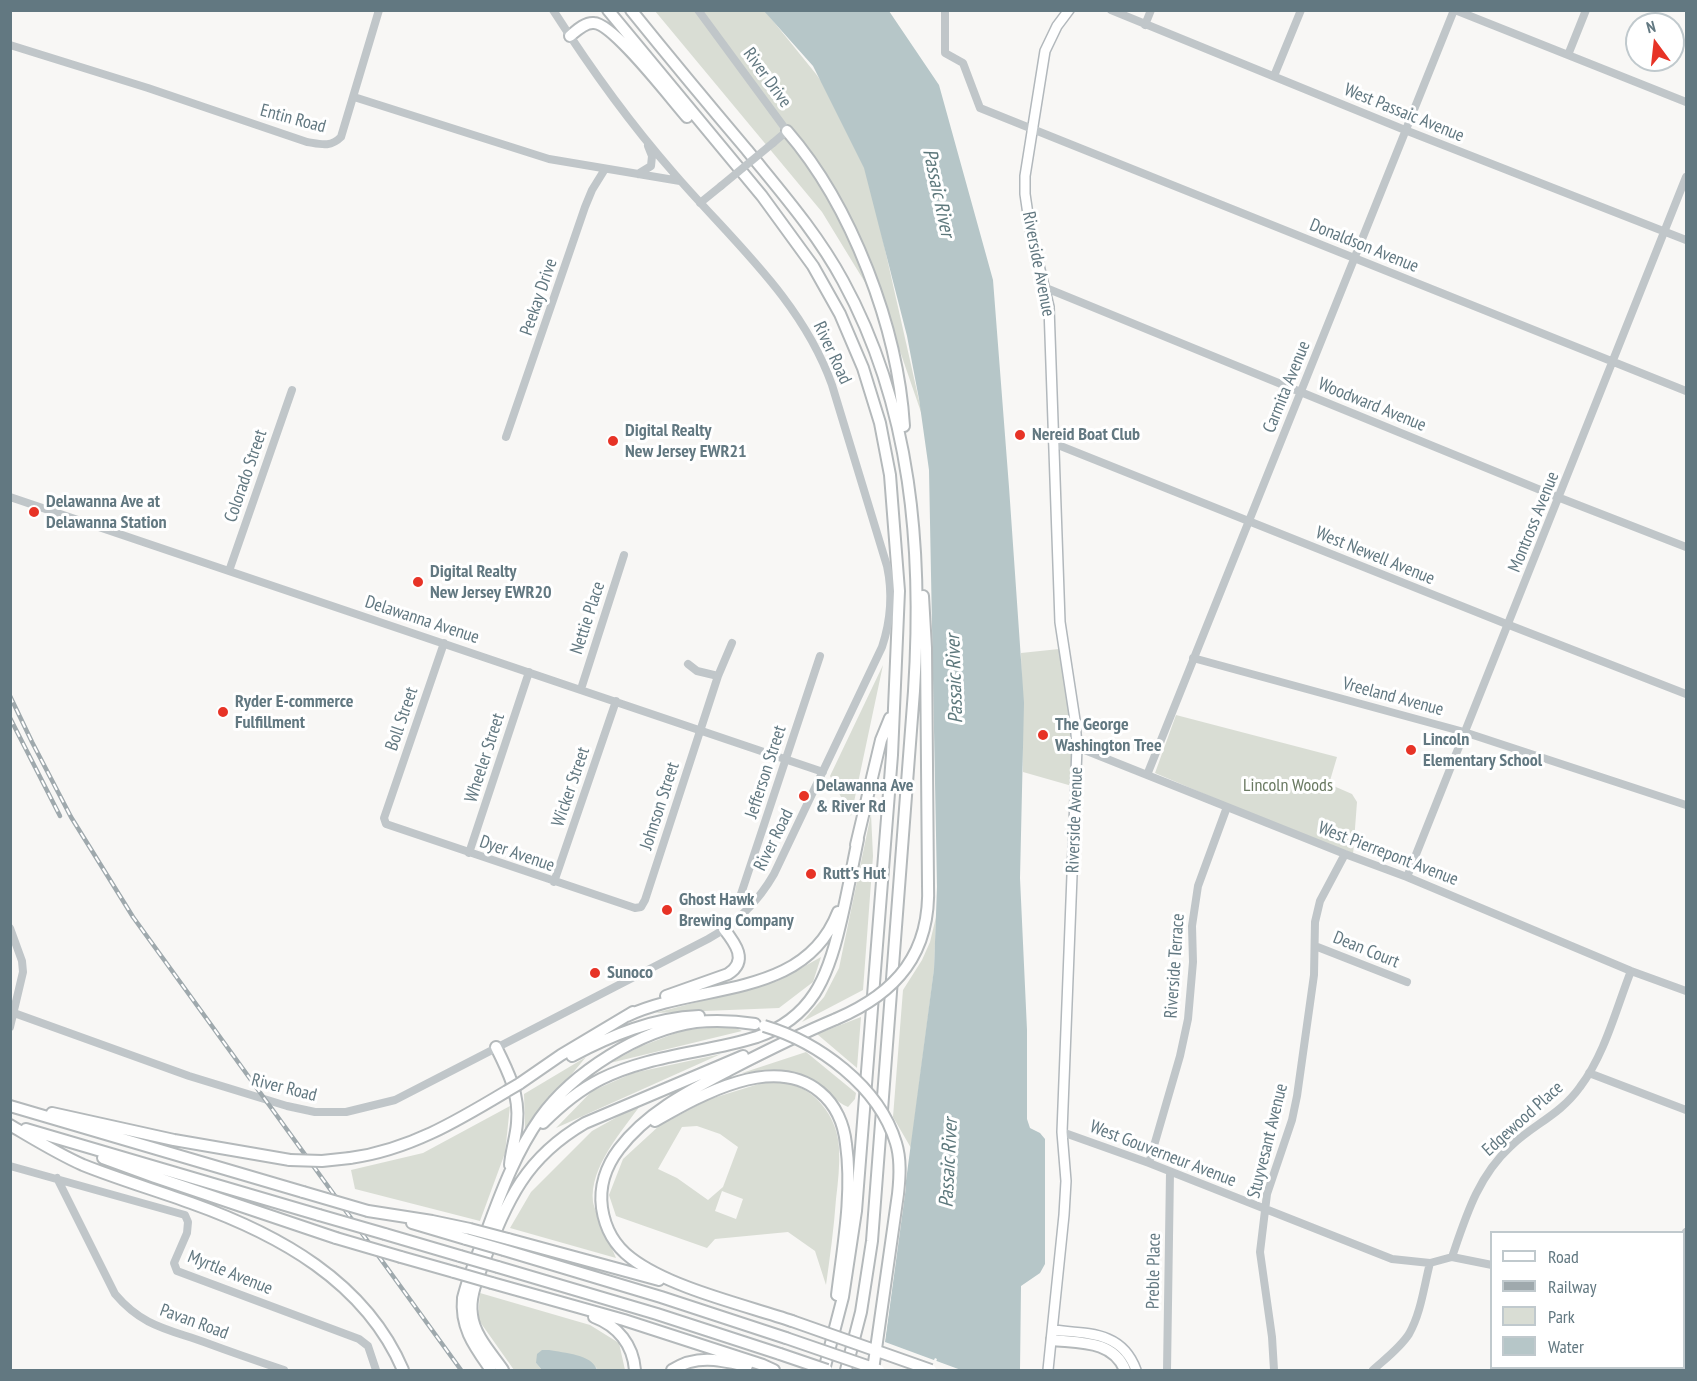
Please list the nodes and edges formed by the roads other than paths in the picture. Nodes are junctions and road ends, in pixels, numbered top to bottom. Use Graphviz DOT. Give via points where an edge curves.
graph roads {
  1 [pos="379,10"];
  2 [pos="553,10"];
  3 [pos="608,10"];
  4 [pos="631,10"];
  5 [pos="698,10"];
  6 [pos="1070,10"];
  7 [pos="1111,10"];
  8 [pos="1151,10"];
  9 [pos="1301,10"];
  10 [pos="1455,10"];
  11 [pos="1586,10"];
  12 [pos="945,11"];
  13 [pos="1145,25"];
  14 [pos="570,36"];
  15 [pos="10,45"];
  16 [pos="1568,56"];
  17 [pos="1274,76"];
  18 [pos="354,98"];
  19 [pos="1686,102"];
  20 [pos="1032,128"];
  21 [pos="1405,130"];
  22 [pos="788,131"];
  23 [pos="647,142"];
  24 [pos="726,153"];
  25 [pos="605,169"];
  26 [pos="638,174"];
  27 [pos="1686,177"];
  28 [pos="681,181"];
  29 [pos="700,203"];
  30 [pos="1664,232"];
  31 [pos="1686,240"];
  32 [pos="1354,258"];
  33 [pos="1046,288"];
  34 [pos="1613,361"];
  35 [pos="292,390"];
  36 [pos="1686,391"];
  37 [pos="1301,392"];
  38 [pos="506,437"];
  39 [pos="1053,443"];
  40 [pos="908,475"];
  41 [pos="10,497"];
  42 [pos="1560,498"];
  43 [pos="1249,521"];
  44 [pos="913,531"];
  45 [pos="1686,546"];
  46 [pos="624,555"];
  47 [pos="229,571"];
  48 [pos="1509,625"];
  49 [pos="444,643"];
  50 [pos="732,643"];
  51 [pos="820,656"];
  52 [pos="1193,658"];
  53 [pos="688,664"];
  54 [pos="529,672"];
  55 [pos="718,676"];
  56 [pos="581,689"];
  57 [pos="1686,694"];
  58 [pos="616,701"];
  59 [pos="894,710"];
  60 [pos="700,729"];
  61 [pos="1464,732"];
  62 [pos="1077,747"];
  63 [pos="786,758"];
  64 [pos="824,772"];
  65 [pos="1147,775"];
  66 [pos="1686,805"];
  67 [pos="389,806"];
  68 [pos="1227,807"];
  69 [pos="858,839"];
  70 [pos="470,853"];
  71 [pos="1346,854"];
  72 [pos="1407,876"];
  73 [pos="554,882"];
  74 [pos="648,891"];
  75 [pos="740,897"];
  76 [pos="10,928"];
  77 [pos="724,929"];
  78 [pos="1315,945"];
  79 [pos="1631,971"];
  80 [pos="1407,982"];
  81 [pos="1686,991"];
  82 [pos="14,1013"];
  83 [pos="627,1016"];
  84 [pos="760,1025"];
  85 [pos="10,1027"];
  86 [pos="807,1031"];
  87 [pos="496,1047"];
  88 [pos="1589,1073"];
  89 [pos="519,1084"];
  90 [pos="12,1107"];
  91 [pos="1686,1110"];
  92 [pos="10,1125"];
  93 [pos="1062,1132"];
  94 [pos="47,1135"];
  95 [pos="629,1137"];
  96 [pos="522,1148"];
  97 [pos="1149,1163"];
  98 [pos="10,1166"];
  99 [pos="510,1170"];
  100 [pos="1170,1172"];
  101 [pos="57,1178"];
  102 [pos="1267,1209"];
  103 [pos="468,1234"];
  104 [pos="1452,1257"];
  105 [pos="1430,1263"];
  106 [pos="1490,1265"];
  107 [pos="700,1290"];
  108 [pos="540,1298"];
  109 [pos="1053,1335"];
  110 [pos="829,1352"];
  111 [pos="284,1371"];
  112 [pos="376,1371"];
  113 [pos="403,1371"];
  114 [pos="491,1371"];
  115 [pos="503,1371"];
  116 [pos="635,1371"];
  117 [pos="672,1371"];
  118 [pos="773,1371"];
  119 [pos="825,1371"];
  120 [pos="846,1371"];
  121 [pos="873,1371"];
  122 [pos="879,1371"];
  123 [pos="932,1371"];
  124 [pos="1048,1371"];
  125 [pos="1125,1371"];
  126 [pos="1136,1371"];
  127 [pos="1167,1371"];
  128 [pos="1274,1371"];
  129 [pos="1373,1371"];
  1 -- 18 [label="street, Entin Road"];
  2 -- 14 [label="street, River Road"];
  3 -- 24 [label="highway"];
  4 -- 40 [label="highway" via="795,209 843,280 886,380"];
  5 -- 22 [label="street, River Drive"];
  6 -- 20 [label="main road, Riverside Avenue" via="1045,51"];
  7 -- 13 [label="street, West Passaic Avenue"];
  8 -- 13 [label="street"];
  9 -- 17 [label="street"];
  10 -- 16 [label="street"];
  10 -- 21 [label="street, Carmita Avenue"];
  11 -- 16 [label="street"];
  12 -- 20 [label="street, Donaldson Avenue" via="945,53 963,63 980,108"];
  13 -- 17 [label="street, West Passaic Avenue"];
  14 -- 23 [label="street, River Road"];
  14 -- 24 [label="highway" via="588,24 604,27"];
  15 -- 18 [label="street, Entin Road" via="319,144 335,144 341,137"];
  16 -- 19 [label="street"];
  17 -- 21 [label="street, West Passaic Avenue"];
  18 -- 25 [label="street" via="549,159"];
  20 -- 32 [label="street, Donaldson Avenue"];
  20 -- 33 [label="main road, Riverside Avenue" via="1025,194"];
  21 -- 30 [label="street, West Passaic Avenue"];
  21 -- 32 [label="street, Carmita Avenue"];
  22 -- 29 [label="street, River Drive, bridge"];
  22 -- 40 [label="highway" via="836,204 874,287 903,400"];
  23 -- 26 [label="street" via="652,162"];
  23 -- 28 [label="street, River Road"];
  24 -- 59 [label="highway" via="781,220 823,281 852,340 872,395 886,449 896,532 899,591"];
  25 -- 26 [label="street"];
  25 -- 38 [label="street, Peekay Drive" via="585,207"];
  26 -- 28 [label="street"];
  27 -- 30 [label="street, Montross Avenue"];
  28 -- 29 [label="street, River Road"];
  29 -- 64 [label="street, River Road" via="778,288 813,341 836,397 889,576 887,631"];
  30 -- 31 [label="street, West Passaic Avenue"];
  30 -- 34 [label="street, Montross Avenue"];
  32 -- 34 [label="street, Donaldson Avenue"];
  32 -- 37 [label="street, Carmita Avenue"];
  33 -- 37 [label="street, Woodward Avenue"];
  33 -- 39 [label="main road, Riverside Avenue" via="1051,328"];
  34 -- 36 [label="street, Donaldson Avenue"];
  34 -- 42 [label="street, Montross Avenue"];
  35 -- 47 [label="street, Colorado Street"];
  37 -- 42 [label="street, Woodward Avenue"];
  37 -- 43 [label="street, Carmita Avenue"];
  39 -- 43 [label="street, West Newell Avenue"];
  39 -- 62 [label="main road, Riverside Avenue" via="1060,622"];
  40 -- 44 [label="highway"];
  41 -- 47 [label="street, Delawanna Avenue"];
  42 -- 45 [label="street, Woodward Avenue"];
  42 -- 48 [label="street, Montross Avenue"];
  43 -- 48 [label="street, West Newell Avenue"];
  43 -- 52 [label="street, Carmita Avenue"];
  44 -- 86 [label="highway, bridge" via="926,638 925,927 918,948 888,989 865,1005"];
  44 -- 120 [label="highway" via="915,677 875,1212 866,1284"];
  46 -- 56 [label="street, Nettie Place"];
  47 -- 49 [label="street, Delawanna Avenue"];
  48 -- 57 [label="street, West Newell Avenue"];
  48 -- 61 [label="street, Montross Avenue"];
  49 -- 54 [label="street, Delawanna Avenue"];
  49 -- 67 [label="street, Boll Street"];
  50 -- 55 [label="street, Johnson Street"];
  51 -- 63 [label="street, Jefferson Street"];
  52 -- 61 [label="street, Vreeland Avenue"];
  52 -- 65 [label="street, Carmita Avenue"];
  53 -- 55 [label="street"];
  54 -- 56 [label="street, Delawanna Avenue"];
  54 -- 70 [label="street, Wheeler Street"];
  55 -- 60 [label="street, Johnson Street"];
  56 -- 58 [label="street, Delawanna Avenue"];
  58 -- 60 [label="street, Delawanna Avenue"];
  58 -- 73 [label="street, Wicker Street"];
  59 -- 69 [label="highway" via="881,740"];
  59 -- 110 [label="highway" via="858,1197 849,1267"];
  60 -- 63 [label="street, Delawanna Avenue"];
  60 -- 74 [label="street, Johnson Street"];
  61 -- 66 [label="street, Vreeland Avenue"];
  61 -- 72 [label="street, Montross Avenue"];
  62 -- 65 [label="street, West Pierrepont Avenue"];
  62 -- 93 [label="main road, Riverside Avenue"];
  63 -- 64 [label="street, Delawanna Avenue"];
  63 -- 75 [label="street, Jefferson Street"];
  64 -- 77 [label="street, River Road" via="770,882 750,907"];
  65 -- 68 [label="street, West Pierrepont Avenue"];
  67 -- 70 [label="street, Dyer Avenue" via="386,824"];
  68 -- 71 [label="street, West Pierrepont Avenue"];
  68 -- 97 [label="street, Riverside Terrace" via="1198,886 1188,1019"];
  69 -- 83 [label="highway" via="834,920 819,944 799,963 769,978 664,1002"];
  69 -- 96 [label="highway" via="830,966 818,990 797,1014 752,1039 631,1067 601,1079 565,1103"];
  70 -- 73 [label="street, Dyer Avenue"];
  71 -- 72 [label="street, West Pierrepont Avenue"];
  71 -- 78 [label="street, Stuyvesant Avenue" via="1318,907"];
  72 -- 79 [label="street, West Pierrepont Avenue"];
  73 -- 74 [label="street, Dyer Avenue" via="635,908 640,907"];
  76 -- 82 [label="street" via="23,968"];
  77 -- 83 [label="highway" via="739,953 732,972 669,995"];
  77 -- 87 [label="street, River Road"];
  78 -- 80 [label="street, Dean Court"];
  78 -- 102 [label="street, Stuyvesant Avenue" via="1297,1096 1267,1194"];
  79 -- 81 [label="street, West Pierrepont Avenue"];
  79 -- 88 [label="street, Edgewood Place"];
  82 -- 85 [label="street"];
  82 -- 87 [label="street, River Road" via="189,1076 315,1112 345,1112 395,1100"];
  83 -- 89 [label="highway"];
  84 -- 89 [label="highway" via="705,1016 650,1023 608,1038"];
  84 -- 96 [label="highway" via="712,1021 686,1024 622,1049 588,1070 559,1096"];
  84 -- 121 [label="highway, bridge" via="806,1044 843,1069 876,1105 896,1143 898,1194"];
  86 -- 95 [label="highway" via="678,1098"];
  86 -- 115 [label="highway" via="595,1118 566,1135 538,1160 505,1208 472,1294 474,1325"];
  87 -- 99 [label="highway" via="517,1106"];
  88 -- 91 [label="street"];
  88 -- 104 [label="street, Edgewood Place" via="1568,1102 1511,1146 1489,1170 1473,1198"];
  89 -- 90 [label="highway, bridge" via="428,1136 387,1151 322,1161 231,1151 74,1116"];
  90 -- 103 [label="highway, bridge" via="368,1211"];
  92 -- 94 [label="highway"];
  92 -- 113 [label="highway" via="82,1164 230,1218 307,1258 364,1308 385,1336"];
  93 -- 97 [label="street, West Gouverneur Avenue"];
  93 -- 109 [label="main road, Riverside Avenue" via="1066,1182"];
  94 -- 108 [label="highway, bridge" via="155,1178 336,1238"];
  94 -- 119 [label="highway, bridge" via="657,1314"];
  95 -- 107 [label="highway" via="611,1160 603,1181 603,1211 610,1232 622,1251 636,1262"];
  95 -- 110 [label="highway" via="697,1098 756,1078 790,1078 810,1085 826,1097 841,1123 848,1163 845,1224"];
  96 -- 99 [label="highway"];
  97 -- 100 [label="street, West Gouverneur Avenue"];
  98 -- 101 [label="street, Myrtle Avenue"];
  99 -- 114 [label="highway" via="462,1304 470,1339"];
  100 -- 102 [label="street, West Gouverneur Avenue"];
  100 -- 127 [label="street, Preble Place"];
  101 -- 111 [label="street, Pavan Road" via="115,1294 135,1314 165,1331"];
  101 -- 112 [label="street, Myrtle Avenue" via="185,1215 188,1227 174,1263 177,1271 359,1339 368,1347"];
  102 -- 105 [label="street, West Gouverneur Avenue" via="1392,1259"];
  102 -- 128 [label="street, Stuyvesant Avenue" via="1260,1252"];
  103 -- 107 [label="highway, bridge" via="508,1239"];
  103 -- 122 [label="highway, bridge" via="504,1250 661,1297"];
  104 -- 105 [label="street, West Gouverneur Avenue"];
  104 -- 106 [label="street, West Gouverneur Avenue"];
  105 -- 129 [label="street" via="1414,1324 1401,1345"];
  107 -- 123 [label="highway, bridge"];
  108 -- 116 [label="highway" via="608,1323 627,1344"];
  108 -- 118 [label="highway" via="624,1320"];
  109 -- 124 [label="main road, Riverside Avenue"];
  109 -- 125 [label="highway" via="1101,1346 1114,1354"];
  109 -- 126 [label="main road" via="1096,1334 1110,1339 1127,1352"];
  110 -- 119 [label="highway"];
  117 -- 118 [label="highway" via="707,1359"];
}
